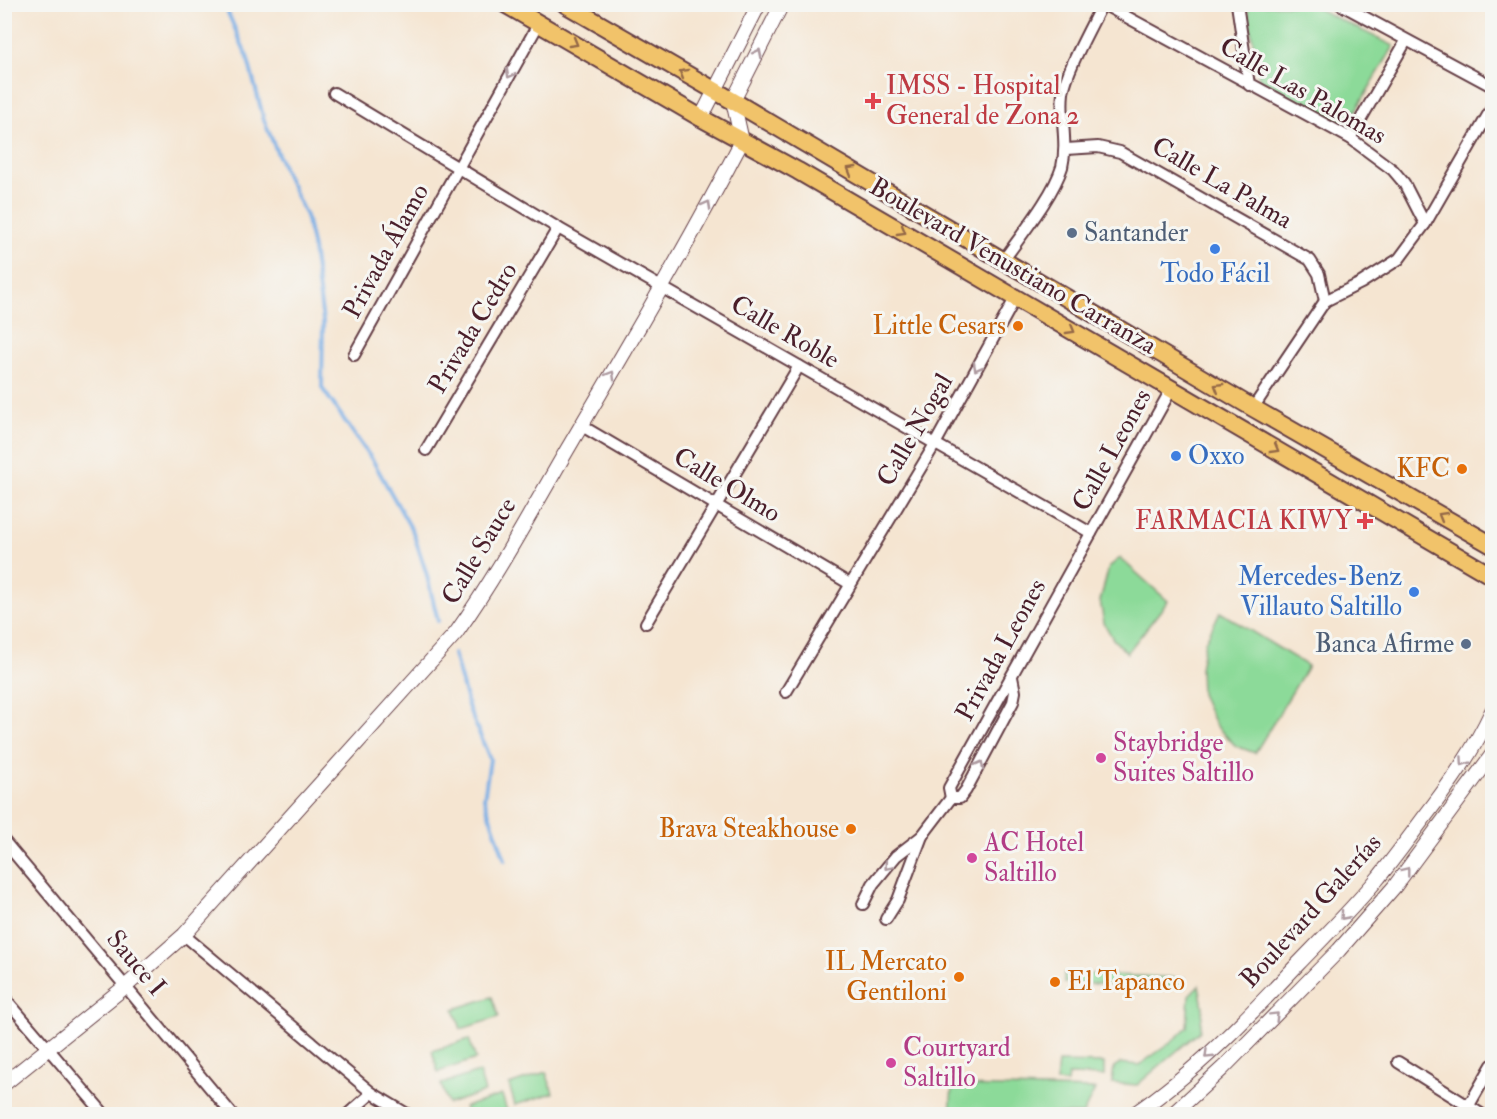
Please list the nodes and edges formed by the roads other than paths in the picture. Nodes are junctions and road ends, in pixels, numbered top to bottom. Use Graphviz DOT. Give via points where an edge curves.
graph roads {
  1 [pos="505,4"];
  2 [pos="565,4"];
  3 [pos="782,4"];
  4 [pos="1102,4"];
  5 [pos="1236,4"];
  6 [pos="1340,4"];
  7 [pos="757,9"];
  8 [pos="538,23"];
  9 [pos="773,23"];
  10 [pos="1406,41"];
  11 [pos="1250,85"];
  12 [pos="1492,86"];
  13 [pos="714,91"];
  14 [pos="334,93"];
  15 [pos="733,101"];
  16 [pos="1492,108"];
  17 [pos="701,117"];
  18 [pos="1350,138"];
  19 [pos="742,141"];
  20 [pos="1066,149"];
  21 [pos="458,169"];
  22 [pos="1425,224"];
  23 [pos="558,228"];
  24 [pos="1003,261"];
  25 [pos="662,287"];
  26 [pos="1016,297"];
  27 [pos="1325,301"];
  28 [pos="354,355"];
  29 [pos="799,366"];
  30 [pos="1172,388"];
  31 [pos="1253,408"];
  32 [pos="582,426"];
  33 [pos="935,444"];
  34 [pos="426,450"];
  35 [pos="715,504"];
  36 [pos="1091,533"];
  37 [pos="1492,545"];
  38 [pos="1491,577"];
  39 [pos="850,584"];
  40 [pos="646,623"];
  41 [pos="1012,677"];
  42 [pos="786,692"];
  43 [pos="1492,711"];
  44 [pos="1492,755"];
  45 [pos="950,793"];
  46 [pos="922,836"];
  47 [pos="4,842"];
  48 [pos="862,904"];
  49 [pos="886,919"];
  50 [pos="184,935"];
  51 [pos="126,986"];
  52 [pos="4,998"];
  53 [pos="48,1048"];
  54 [pos="1398,1062"];
  55 [pos="1492,1065"];
  56 [pos="4,1084"];
  57 [pos="372,1093"];
  58 [pos="1467,1111"];
  59 [pos="104,1114"];
  60 [pos="232,1114"];
  61 [pos="348,1114"];
  62 [pos="407,1114"];
  63 [pos="1134,1114"];
  64 [pos="1173,1114"];
  65 [pos="1482,1114"];
  1 -- 8 [label="main road, Boulevard Venustiano Carranza"];
  13 -- 2 [label="main road, Boulevard Venustiano Carranza, one-way"];
  3 -- 9 [label="street"];
  4 -- 11 [label="street, Calle Las Palomas"];
  4 -- 20 [label="street" via="1064,85"];
  5 -- 11 [label="street"];
  6 -- 10 [label="street"];
  7 -- 9 [label="street"];
  7 -- 13 [label="street"];
  8 -- 17 [label="main road, Boulevard Venustiano Carranza, one-way"];
  8 -- 21 [label="street, Privada Álamo, one-way"];
  15 -- 9 [label="street, one-way"];
  10 -- 12 [label="street"];
  10 -- 18 [label="street"];
  11 -- 18 [label="street, Calle Las Palomas"];
  13 -- 15 [label="main road, Boulevard Venustiano Carranza"];
  13 -- 17 [label="street"];
  14 -- 21 [label="street, Calle Roble"];
  15 -- 19 [label="street"];
  24 -- 15 [label="main road, Boulevard Venustiano Carranza, one-way"];
  16 -- 22 [label="street"];
  17 -- 19 [label="main road, Boulevard Venustiano Carranza"];
  18 -- 22 [label="street, Calle Las Palomas" via="1393,170"];
  25 -- 19 [label="street, Calle Sauce, one-way"];
  19 -- 26 [label="main road, Boulevard Venustiano Carranza, one-way"];
  20 -- 24 [label="street" via="1056,180"];
  20 -- 27 [label="street, Calle La Palma" via="1098,147 1120,152 1310,260 1319,274"];
  21 -- 23 [label="street, Calle Roble"];
  21 -- 28 [label="street, Privada Álamo"];
  22 -- 27 [label="street" via="1390,266"];
  23 -- 25 [label="street, Calle Roble"];
  23 -- 34 [label="street, Privada Cedro"];
  31 -- 24 [label="main road, Boulevard Venustiano Carranza, one-way"];
  25 -- 29 [label="street, Calle Roble"];
  32 -- 25 [label="street, Calle Sauce, one-way"];
  26 -- 30 [label="main road, Boulevard Venustiano Carranza, one-way"];
  26 -- 33 [label="street, Calle Nogal, one-way"];
  27 -- 31 [label="street"];
  29 -- 33 [label="street, Calle Roble"];
  29 -- 35 [label="street"];
  30 -- 36 [label="street, Calle Leones"];
  30 -- 38 [label="main road, Boulevard Venustiano Carranza, one-way"];
  37 -- 31 [label="main road, Boulevard Venustiano Carranza, one-way"];
  32 -- 35 [label="street, Calle Olmo"];
  32 -- 50 [label="street, Calle Sauce" via="456,633"];
  33 -- 36 [label="street, Calle Roble"];
  33 -- 39 [label="street, Calle Nogal"];
  35 -- 39 [label="street, Calle Olmo"];
  35 -- 40 [label="street"];
  36 -- 41 [label="street, Privada Leones"];
  39 -- 42 [label="street, Calle Nogal"];
  41 -- 45 [label="street, Privada Leones"];
  45 -- 41 [label="street, one-way" via="960,798 966,790 1013,702"];
  43 -- 63 [label="street, Boulevard Galerías, one-way" via="1469,755 1372,885 1246,1019 1187,1075"];
  64 -- 44 [label="street, Boulevard Galerías, one-way" via="1339,950 1395,886"];
  45 -- 46 [label="street"];
  46 -- 48 [label="street, one-way" via="896,856"];
  46 -- 49 [label="street" via="898,900"];
  47 -- 51 [label="street, Sauce I"];
  50 -- 51 [label="street, Calle Sauce"];
  50 -- 57 [label="street"];
  51 -- 53 [label="street, Calle Sauce"];
  51 -- 60 [label="street, Sauce I"];
  52 -- 53 [label="street"];
  53 -- 56 [label="street, Calle Sauce"];
  53 -- 59 [label="street"];
  54 -- 58 [label="street"];
  55 -- 58 [label="street"];
  57 -- 61 [label="street"];
  57 -- 62 [label="street"];
  58 -- 65 [label="street"];
}
